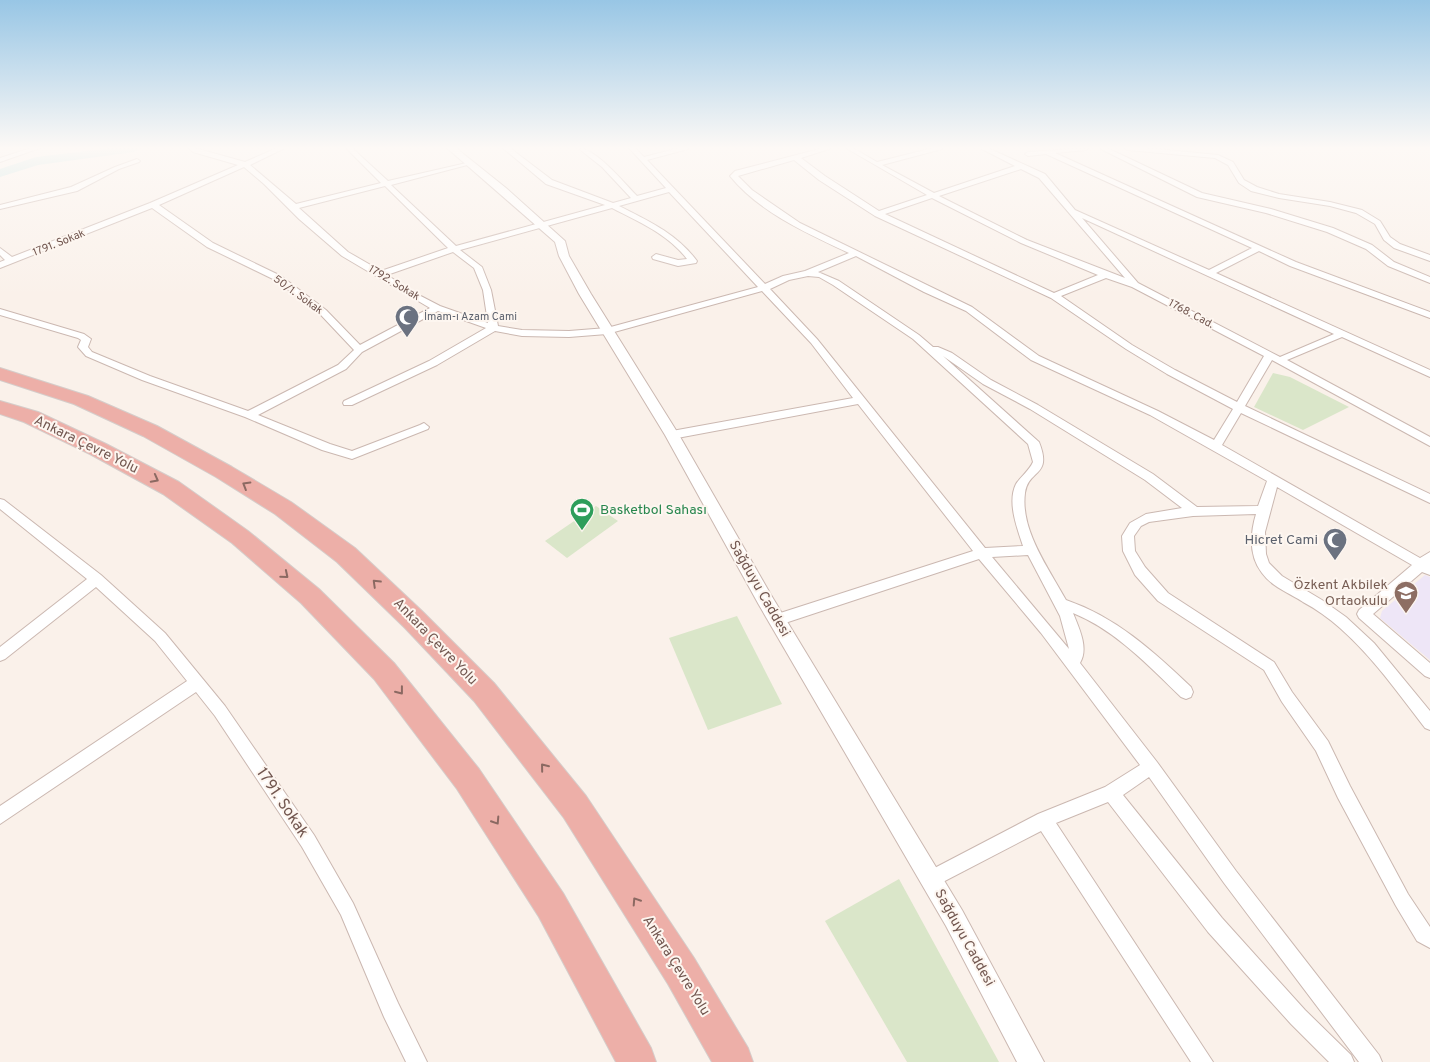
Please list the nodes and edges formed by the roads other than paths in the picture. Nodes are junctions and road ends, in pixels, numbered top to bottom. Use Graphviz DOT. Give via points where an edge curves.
graph roads {
  1 [pos="39,198"];
  2 [pos="171,198"];
  3 [pos="283,198"];
  4 [pos="330,198"];
  5 [pos="400,198"];
  6 [pos="512,198"];
  7 [pos="592,198"];
  8 [pos="635,198"];
  9 [pos="679,198"];
  10 [pos="757,198"];
  11 [pos="852,198"];
  12 [pos="929,198"];
  13 [pos="937,198"];
  14 [pos="1060,198"];
  15 [pos="1148,198"];
  16 [pos="1214,198"];
  17 [pos="1285,198"];
  18 [pos="610,204"];
  19 [pos="153,205"];
  20 [pos="0,207"];
  21 [pos="294,207"];
  22 [pos="1071,210"];
  23 [pos="878,214"];
  24 [pos="543,223"];
  25 [pos="1259,248"];
  26 [pos="454,249"];
  27 [pos="0,250"];
  28 [pos="856,253"];
  29 [pos="656,257"];
  30 [pos="1430,258"];
  31 [pos="11,261"];
  32 [pos="0,265"];
  33 [pos="808,273"];
  34 [pos="380,274"];
  35 [pos="1209,274"];
  36 [pos="1106,275"];
  37 [pos="1430,280"];
  38 [pos="1135,285"];
  39 [pos="764,288"];
  40 [pos="1054,296"];
  41 [pos="437,308"];
  42 [pos="0,312"];
  43 [pos="1430,315"];
  44 [pos="494,328"];
  45 [pos="608,331"];
  46 [pos="1342,334"];
  47 [pos="928,347"];
  48 [pos="359,350"];
  49 [pos="1275,358"];
  50 [pos="0,374"];
  51 [pos="1430,374"];
  52 [pos="860,400"];
  53 [pos="348,404"];
  54 [pos="0,407"];
  55 [pos="1238,407"];
  56 [pos="249,415"];
  57 [pos="424,427"];
  58 [pos="672,435"];
  59 [pos="1430,442"];
  60 [pos="1216,446"];
  61 [pos="1274,479"];
  62 [pos="1430,499"];
  63 [pos="0,503"];
  64 [pos="1262,510"];
  65 [pos="1196,513"];
  66 [pos="1031,550"];
  67 [pos="981,553"];
  68 [pos="1426,564"];
  69 [pos="96,579"];
  70 [pos="1062,604"];
  71 [pos="776,620"];
  72 [pos="0,655"];
  73 [pos="1072,664"];
  74 [pos="1430,672"];
  75 [pos="198,683"];
  76 [pos="1186,692"];
  77 [pos="1430,723"];
  78 [pos="1151,767"];
  79 [pos="1110,793"];
  80 [pos="0,816"];
  81 [pos="1044,820"];
  82 [pos="931,879"];
  83 [pos="1430,939"];
  84 [pos="417,1062"];
  85 [pos="637,1062"];
  86 [pos="734,1062"];
  87 [pos="1031,1062"];
  88 [pos="1203,1062"];
  89 [pos="1344,1062"];
  90 [pos="1372,1062"];
  1 -- 20 [label="street"];
  2 -- 19 [label="street, 1791. Sokak"];
  3 -- 21 [label="street, 1792. Sokak"];
  4 -- 21 [label="street"];
  5 -- 26 [label="street"];
  6 -- 24 [label="street, Sağduyu Caddesi"];
  7 -- 18 [label="street"];
  8 -- 18 [label="street"];
  9 -- 39 [label="street"];
  10 -- 28 [label="street" via="797,225"];
  11 -- 23 [label="street"];
  12 -- 23 [label="street"];
  13 -- 36 [label="street" via="1068,261"];
  14 -- 22 [label="street, 1768. Cad."];
  15 -- 25 [label="street"];
  16 -- 37 [label="street" via="1330,230 1369,247 1391,264"];
  17 -- 30 [label="street" via="1356,210 1378,223 1387,238 1398,246"];
  18 -- 24 [label="street"];
  18 -- 29 [label="street" via="660,230 682,247 693,261 678,263"];
  19 -- 31 [label="street, 1791. Sokak"];
  19 -- 48 [label="street, 50/1. Sokak" via="210,245 278,278 323,312"];
  21 -- 34 [label="street, 1792. Sokak" via="345,254"];
  22 -- 35 [label="street"];
  22 -- 38 [label="street, 1768. Cad."];
  23 -- 40 [label="street"];
  24 -- 26 [label="street"];
  24 -- 45 [label="street, Sağduyu Caddesi" via="560,241 564,256"];
  25 -- 35 [label="street"];
  25 -- 43 [label="street" via="1292,264"];
  26 -- 34 [label="street"];
  26 -- 44 [label="street" via="478,267 487,290"];
  27 -- 31 [label="street"];
  28 -- 33 [label="street, 1792. Sokak"];
  28 -- 60 [label="street" via="969,309 1035,358 1154,413"];
  31 -- 32 [label="street, 1791. Sokak"];
  33 -- 39 [label="street, 1792. Sokak"];
  33 -- 47 [label="street" via="836,283"];
  34 -- 41 [label="street, 1792. Sokak"];
  35 -- 46 [label="street"];
  36 -- 38 [label="street"];
  36 -- 40 [label="street"];
  38 -- 49 [label="street, 1768. Cad."];
  39 -- 45 [label="street, 1792. Sokak"];
  39 -- 52 [label="street" via="814,341"];
  40 -- 55 [label="street" via="1129,347"];
  41 -- 44 [label="street, 1792. Sokak"];
  41 -- 48 [label="street"];
  42 -- 56 [label="street" via="81,336 86,339 83,347 89,354"];
  44 -- 45 [label="street, 1792. Sokak" via="522,333"];
  44 -- 53 [label="street" via="433,363"];
  45 -- 58 [label="street, Sağduyu Caddesi"];
  46 -- 49 [label="street"];
  46 -- 51 [label="street"];
  47 -- 65 [label="street" via="949,355 987,382 1149,476"];
  47 -- 66 [label="street" via="1033,442 1040,461 1036,470 1022,482 1018,492"];
  48 -- 56 [label="street" via="342,367"];
  49 -- 55 [label="street"];
  49 -- 59 [label="street, 1768. Cad."];
  86 -- 50 [label="highway, Ankara Çevre Yolu, one-way" via="681,970 575,807 484,692 346,554 283,508 150,431 81,400"];
  52 -- 58 [label="street"];
  52 -- 67 [label="street"];
  54 -- 85 [label="highway, Ankara Çevre Yolu, one-way" via="31,417 171,488 240,537 310,596 384,671 468,779 551,905"];
  55 -- 60 [label="street"];
  55 -- 62 [label="street"];
  56 -- 57 [label="street" via="352,455"];
  58 -- 71 [label="street, Sağduyu Caddesi"];
  60 -- 61 [label="street"];
  61 -- 64 [label="street"];
  61 -- 68 [label="street"];
  63 -- 69 [label="street, 1791. Sokak"];
  64 -- 65 [label="street"];
  64 -- 77 [label="street" via="1258,544 1263,564 1280,583 1345,624 1369,646"];
  65 -- 83 [label="street" via="1156,516 1138,522 1128,536 1130,550 1140,571 1163,597 1269,666 1322,746 1402,900"];
  66 -- 67 [label="street"];
  66 -- 70 [label="street"];
  67 -- 71 [label="street"];
  67 -- 73 [label="street"];
  68 -- 74 [label="street" via="1364,614"];
  69 -- 72 [label="street"];
  69 -- 75 [label="street, 1791. Sokak" via="160,637"];
  70 -- 73 [label="street" via="1078,651"];
  70 -- 76 [label="street" via="1106,623 1153,660"];
  71 -- 82 [label="street, Sağduyu Caddesi"];
  73 -- 78 [label="street"];
  75 -- 80 [label="street"];
  75 -- 84 [label="street, 1791. Sokak" via="308,841 347,909"];
  78 -- 79 [label="street"];
  78 -- 90 [label="street" via="1236,885"];
  79 -- 81 [label="street"];
  79 -- 89 [label="street" via="1215,925 1298,1017"];
  81 -- 82 [label="street"];
  81 -- 88 [label="street"];
  82 -- 87 [label="street, Sağduyu Caddesi"];
}
